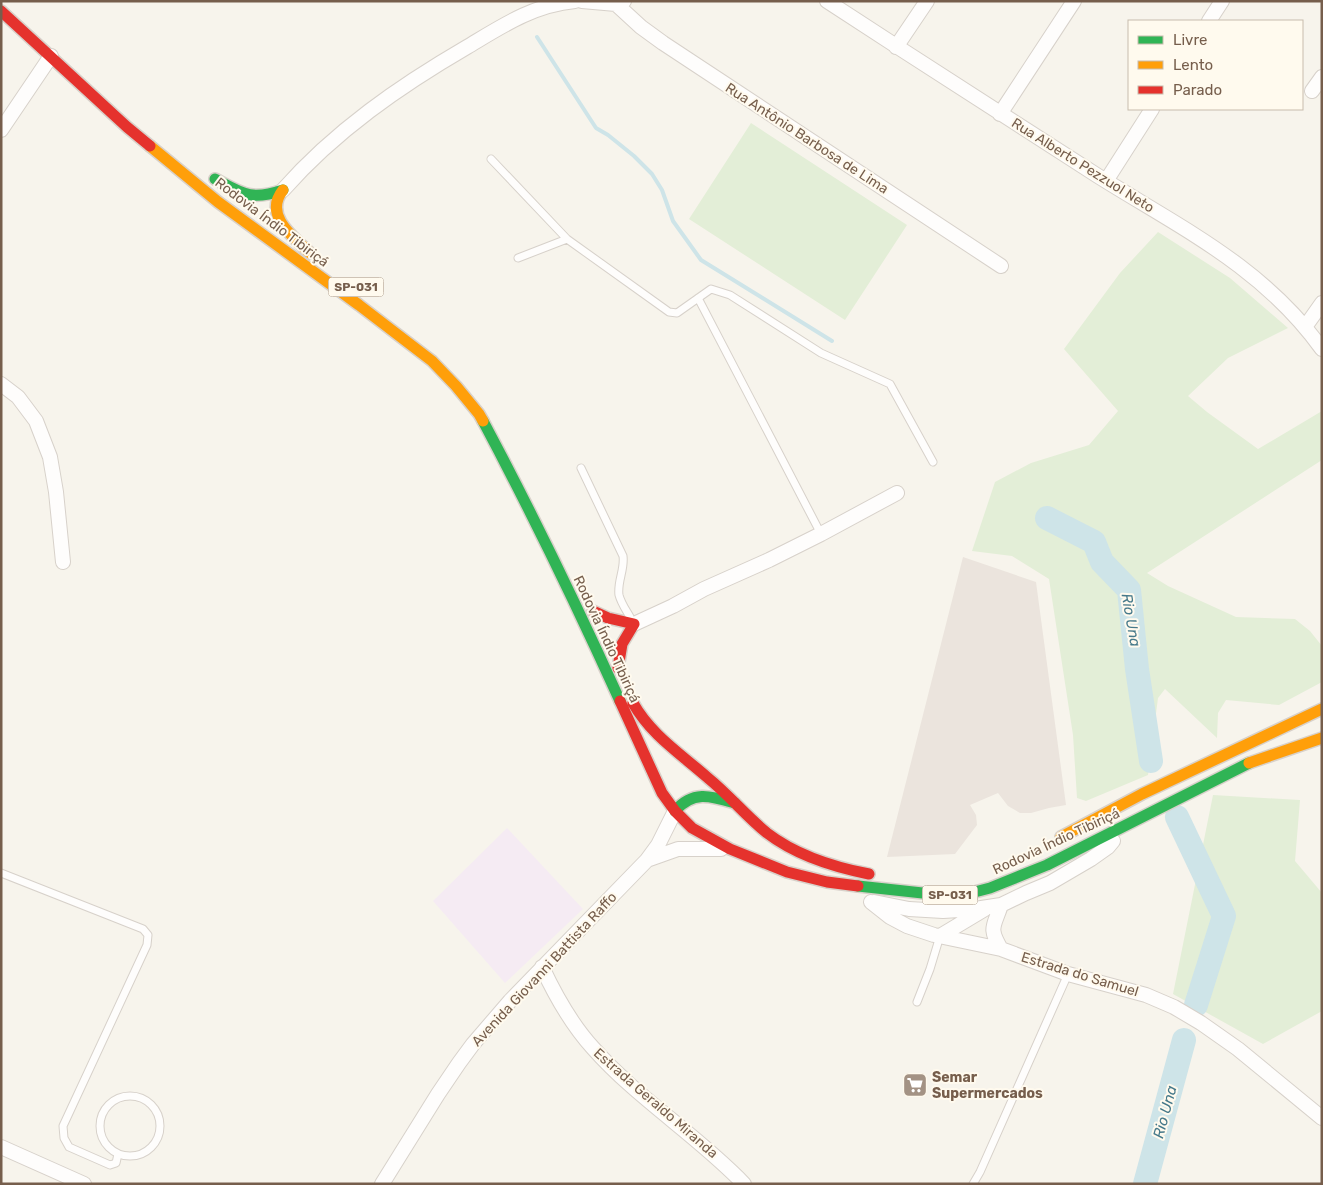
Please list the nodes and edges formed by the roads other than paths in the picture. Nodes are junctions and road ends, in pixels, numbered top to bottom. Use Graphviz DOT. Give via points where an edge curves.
graph roads {
  1 [pos="575,1"];
  2 [pos="582,1"];
  3 [pos="827,1"];
  4 [pos="927,1"];
  5 [pos="1074,1"];
  6 [pos="1222,1"];
  7 [pos="620,3"];
  8 [pos="1,11"];
  9 [pos="1210,20"];
  10 [pos="896,47"];
  11 [pos="51,56"];
  12 [pos="1322,77"];
  13 [pos="1312,91"];
  14 [pos="1151,110"];
  15 [pos="1000,114"];
  16 [pos="1,130"];
  17 [pos="491,159"];
  18 [pos="1106,181"];
  19 [pos="283,190"];
  20 [pos="252,208"];
  21 [pos="266,219"];
  22 [pos="567,240"];
  23 [pos="518,258"];
  24 [pos="1001,266"];
  25 [pos="698,298"];
  26 [pos="1322,303"];
  27 [pos="1305,327"];
  28 [pos="1320,343"];
  29 [pos="1,384"];
  30 [pos="933,462"];
  31 [pos="581,468"];
  32 [pos="898,492"];
  33 [pos="821,534"];
  34 [pos="63,562"];
  35 [pos="634,624"];
  36 [pos="601,628"];
  37 [pos="612,652"];
  38 [pos="621,676"];
  39 [pos="1322,709"];
  40 [pos="1322,738"];
  41 [pos="736,803"];
  42 [pos="676,811"];
  43 [pos="1129,823"];
  44 [pos="1051,842"];
  45 [pos="730,849"];
  46 [pos="646,860"];
  47 [pos="1,873"];
  48 [pos="882,876"];
  49 [pos="822,881"];
  50 [pos="871,902"];
  51 [pos="994,906"];
  52 [pos="940,936"];
  53 [pos="1001,949"];
  54 [pos="542,968"];
  55 [pos="1068,974"];
  56 [pos="918,1002"];
  57 [pos="1322,1118"];
  58 [pos="1,1147"];
  59 [pos="118,1154"];
  60 [pos="84,1184"];
  61 [pos="382,1184"];
  62 [pos="744,1184"];
  63 [pos="973,1184"];
  1 -- 19 [label="street" via="540,8 508,22 431,68 367,112"];
  2 -- 7 [label="street"];
  3 -- 10 [label="street, Rua Alberto Pezzuol Neto"];
  4 -- 10 [label="street"];
  5 -- 15 [label="street"];
  6 -- 9 [label="street"];
  7 -- 24 [label="street, Rua Antônio Barbosa de Lima" via="641,27 663,43"];
  8 -- 11 [label="highway, Rodovia Índio Tibiriçá / SP-031"];
  10 -- 15 [label="street, Rua Alberto Pezzuol Neto"];
  11 -- 16 [label="street"];
  11 -- 42 [label="highway, Rodovia Índio Tibiriçá / SP-031" via="128,127 218,202 432,361 456,386 478,414 507,466 662,792"];
  12 -- 13 [label="street"];
  14 -- 18 [label="street"];
  15 -- 18 [label="street, Rua Alberto Pezzuol Neto"];
  17 -- 22 [label="lane"];
  18 -- 27 [label="street, Rua Alberto Pezzuol Neto" via="1206,242 1250,274 1280,299"];
  19 -- 20 [label="highway, Rodovia Índio Tibiriçá" via="256,196 212,176"];
  19 -- 21 [label="highway, Rodovia Índio Tibiriçá" via="276,204 279,219 314,256"];
  22 -- 23 [label="lane"];
  22 -- 25 [label="lane" via="669,312 677,313"];
  25 -- 30 [label="lane" via="711,289 730,295 821,353 890,384"];
  25 -- 33 [label="lane"];
  26 -- 27 [label="street"];
  27 -- 28 [label="street, Rua Alberto Pezzuol Neto"];
  29 -- 34 [label="street" via="18,398 36,421 50,457"];
  31 -- 35 [label="lane" via="622,556 619,595"];
  32 -- 33 [label="street"];
  33 -- 35 [label="street"];
  35 -- 36 [label="highway, Rodovia Índio Tibiriçá" via="603,617 591,607"];
  35 -- 38 [label="highway" via="621,644"];
  37 -- 38 [label="highway, Rodovia Índio Tibiriçá"];
  38 -- 41 [label="highway, Rodovia Índio Tibiriçá" via="646,724"];
  39 -- 44 [label="highway, Rodovia Índio Tibiriçá" via="1142,794"];
  40 -- 43 [label="highway, Rodovia Índio Tibiriçá / SP-031" via="1254,761"];
  41 -- 42 [label="highway" via="699,796 684,801"];
  41 -- 48 [label="highway, Rodovia Índio Tibiriçá" via="761,828 789,847 823,862"];
  42 -- 45 [label="highway, Rodovia Índio Tibiriçá / SP-031" via="692,828"];
  42 -- 46 [label="street, Avenida Giovanni Battista Raffo"];
  43 -- 49 [label="highway, Rodovia Índio Tibiriçá / SP-031" via="1047,865 967,894 942,895"];
  43 -- 51 [label="street" via="1091,859 1050,884"];
  45 -- 46 [label="street, Avenida Giovanni Battista Raffo" via="678,849"];
  45 -- 49 [label="highway, Rodovia Índio Tibiriçá / SP-031" via="787,872"];
  46 -- 54 [label="street, Avenida Giovanni Battista Raffo"];
  47 -- 59 [label="lane" via="143,929 148,935 147,946 63,1126 69,1147 110,1165 116,1163"];
  49 -- 50 [label="street" via="844,894"];
  50 -- 51 [label="street" via="944,911"];
  50 -- 52 [label="street, Estrada do Samuel" via="907,926"];
  51 -- 52 [label="street"];
  51 -- 53 [label="street" via="994,937"];
  52 -- 53 [label="street, Estrada do Samuel"];
  52 -- 56 [label="lane"];
  53 -- 55 [label="street, Estrada do Samuel"];
  54 -- 61 [label="street, Avenida Giovanni Battista Raffo" via="459,1063"];
  54 -- 62 [label="street, Estrada Geraldo Miranda" via="564,1011 592,1048"];
  55 -- 57 [label="street, Estrada do Samuel" via="1146,995 1174,1007 1238,1049"];
  55 -- 63 [label="lane"];
  58 -- 60 [label="street"];
  59 -- 59 [label="lane" via="137,1156 146,1152 158,1138 160,1117 147,1100 138,1096 117,1098 102,1113 100,1132 104,1142"];
}
